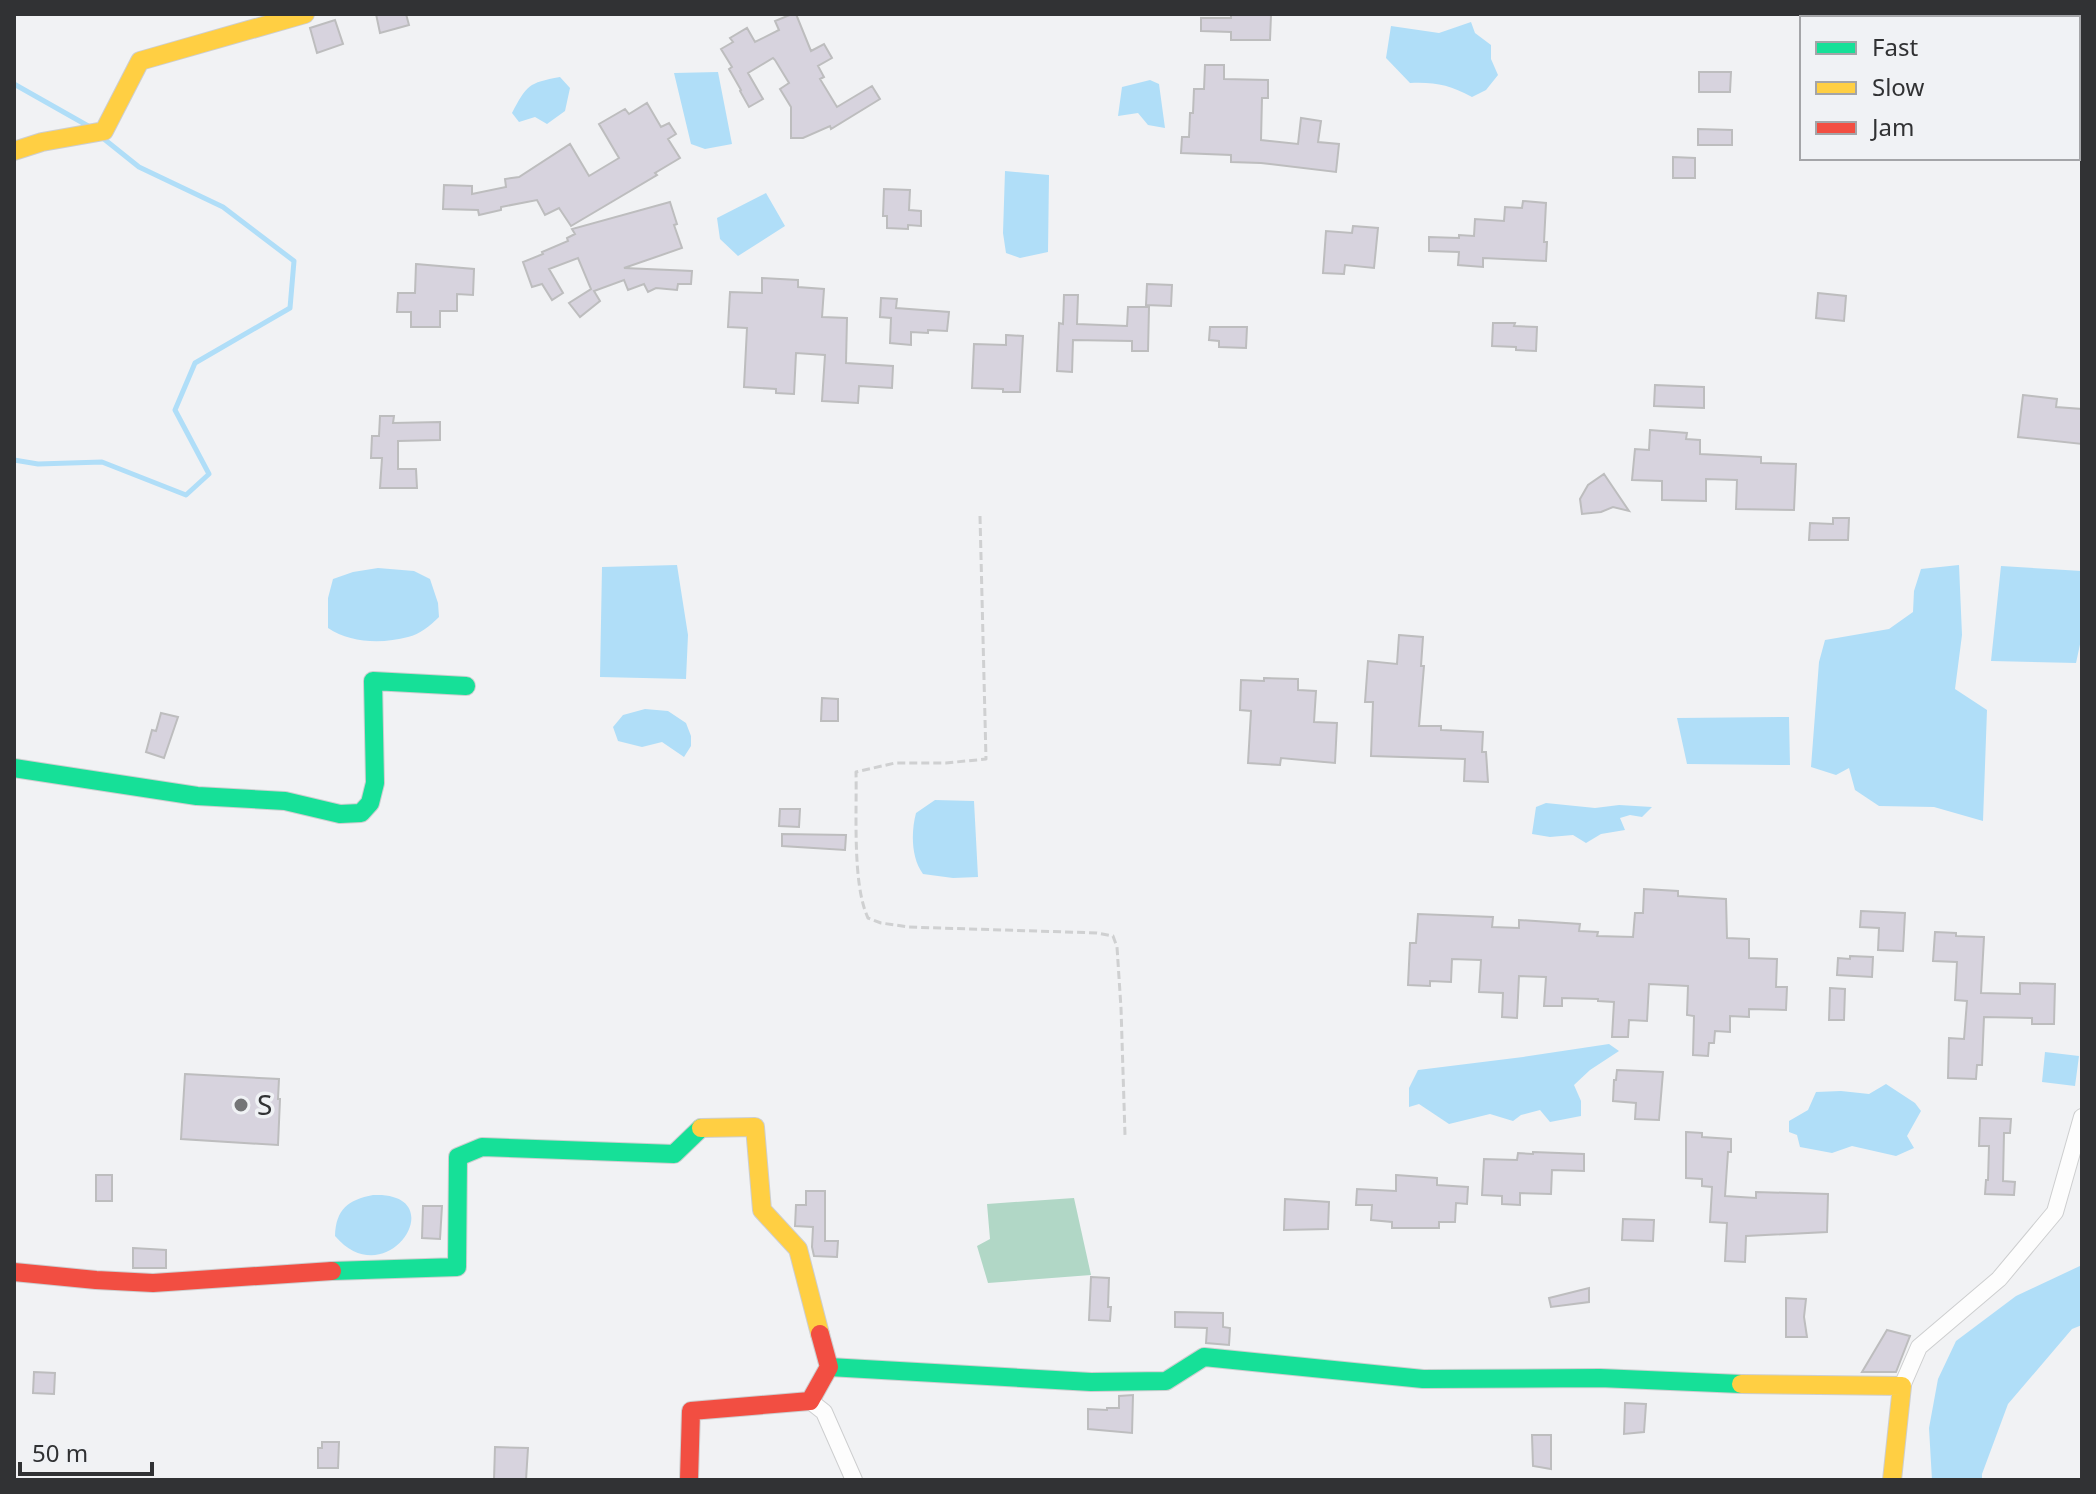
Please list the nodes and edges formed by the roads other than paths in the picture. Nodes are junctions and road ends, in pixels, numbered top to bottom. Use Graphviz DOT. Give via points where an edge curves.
graph roads {
  1 [pos="305,14"];
  2 [pos="14,151"];
  3 [pos="466,686"];
  4 [pos="14,768"];
  5 [pos="2082,1117"];
  6 [pos="14,1272"];
  7 [pos="829,1367"];
  8 [pos="1902,1386"];
  9 [pos="810,1401"];
  10 [pos="689,1480"];
  11 [pos="854,1480"];
  12 [pos="1892,1480"];
  1 -- 2 [label="street" via="140,61 104,131"];
  3 -- 4 [label="street" via="373,681 375,783 361,813 340,814 285,801 197,796"];
  5 -- 8 [label="street" via="2055,1212 1999,1279 1919,1347"];
  6 -- 7 [label="street" via="153,1283 457,1267 458,1157 482,1147 674,1154 700,1128 755,1127 762,1210 798,1249"];
  7 -- 8 [label="street" via="1091,1382 1166,1381 1204,1357 1423,1379"];
  7 -- 9 [label="street"];
  8 -- 12 [label="street"];
  9 -- 10 [label="street" via="691,1411"];
  9 -- 11 [label="street" via="824,1412"];
}
